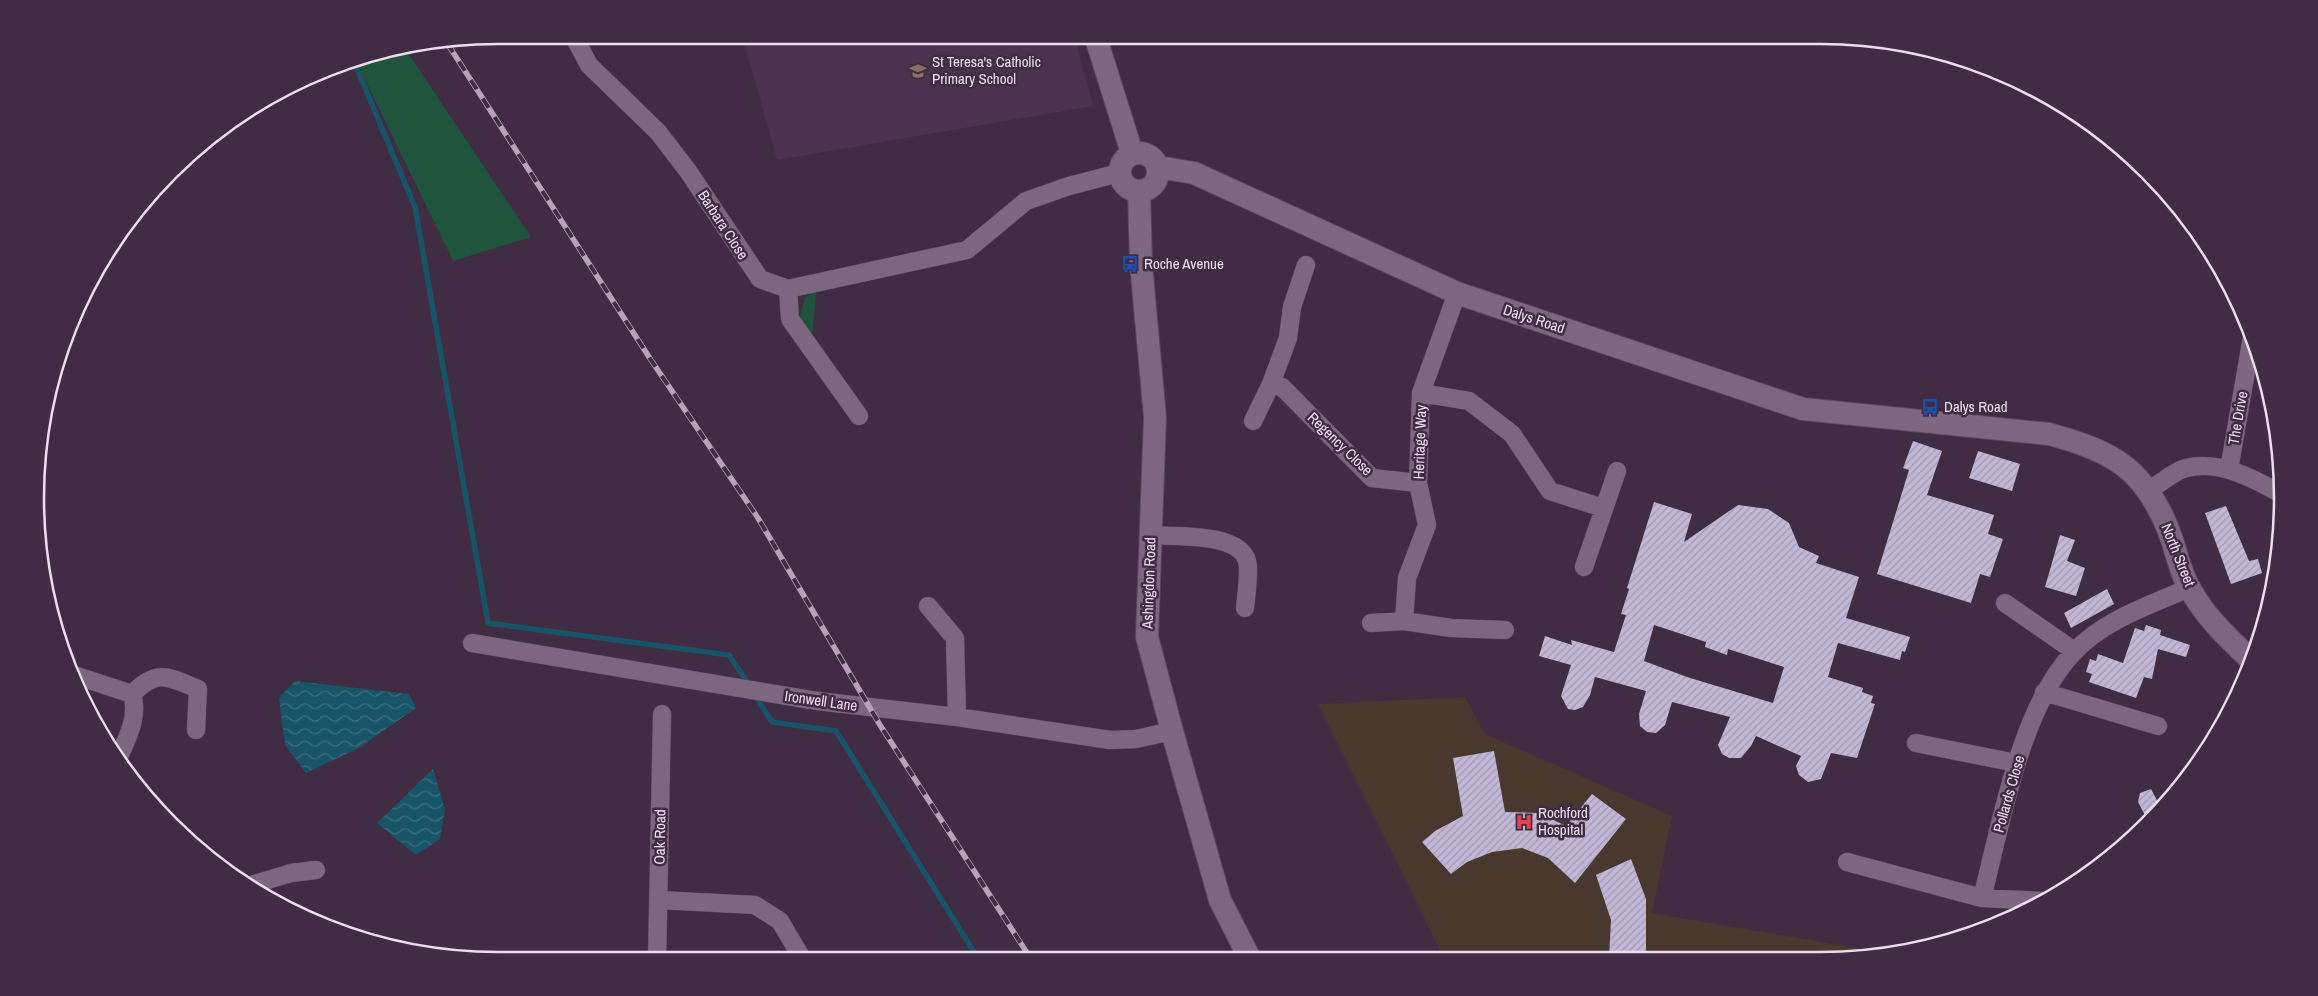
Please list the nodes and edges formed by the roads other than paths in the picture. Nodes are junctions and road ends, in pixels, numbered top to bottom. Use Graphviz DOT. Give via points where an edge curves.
graph roads {
  1 [pos="578,44"];
  2 [pos="1098,44"];
  3 [pos="1132,153"];
  4 [pos="1158,167"];
  5 [pos="1119,173"];
  6 [pos="1139,191"];
  7 [pos="1306,265"];
  8 [pos="788,289"];
  9 [pos="1456,293"];
  10 [pos="2250,351"];
  11 [pos="1271,384"];
  12 [pos="1422,393"];
  13 [pos="859,416"];
  14 [pos="1253,421"];
  15 [pos="1616,470"];
  16 [pos="2229,470"];
  17 [pos="1418,484"];
  18 [pos="2150,490"];
  19 [pos="2274,491"];
  20 [pos="1603,508"];
  21 [pos="1151,536"];
  22 [pos="1584,566"];
  23 [pos="2189,588"];
  24 [pos="2005,603"];
  25 [pos="928,606"];
  26 [pos="1245,608"];
  27 [pos="1404,621"];
  28 [pos="1371,622"];
  29 [pos="1505,630"];
  30 [pos="472,642"];
  31 [pos="2074,651"];
  32 [pos="2246,655"];
  33 [pos="80,677"];
  34 [pos="2044,692"];
  35 [pos="132,694"];
  36 [pos="662,714"];
  37 [pos="957,717"];
  38 [pos="2158,726"];
  39 [pos="196,730"];
  40 [pos="1172,731"];
  41 [pos="1916,743"];
  42 [pos="121,751"];
  43 [pos="2016,763"];
  44 [pos="1847,862"];
  45 [pos="316,870"];
  46 [pos="258,883"];
  47 [pos="1982,898"];
  48 [pos="659,900"];
  49 [pos="2030,900"];
  50 [pos="657,952"];
  51 [pos="799,952"];
  52 [pos="1246,952"];
  1 -- 8 [label="street, Barbara Close" via="589,65 658,132 760,279"];
  2 -- 3 [label="street"];
  3 -- 4 [label="street" via="1151,156"];
  3 -- 5 [label="street" via="1122,161"];
  4 -- 6 [label="street" via="1154,184"];
  4 -- 9 [label="street, Dalys Road" via="1194,173"];
  5 -- 6 [label="street" via="1124,184"];
  5 -- 8 [label="street" via="1026,201 968,250"];
  6 -- 21 [label="street, Ashingdon Road" via="1141,264 1155,417"];
  7 -- 11 [label="street" via="1292,307 1288,338"];
  8 -- 13 [label="street" via="790,319"];
  9 -- 12 [label="street, Heritage Way"];
  9 -- 18 [label="street, Dalys Road" via="1803,409 2049,434 2080,442 2130,470"];
  10 -- 16 [label="street, The Drive"];
  11 -- 14 [label="street"];
  11 -- 17 [label="street, Regency Close" via="1282,387 1372,478"];
  12 -- 17 [label="street, Heritage Way"];
  12 -- 20 [label="street" via="1469,401 1512,434 1550,492"];
  15 -- 20 [label="street"];
  16 -- 18 [label="street" via="2205,466 2184,468"];
  16 -- 19 [label="street"];
  17 -- 27 [label="street, Heritage Way" via="1427,525 1407,578"];
  18 -- 23 [label="street, North Street" via="2168,528"];
  20 -- 22 [label="street"];
  21 -- 26 [label="street" via="1210,539 1235,546 1247,562"];
  21 -- 40 [label="street, Ashingdon Road" via="1147,637"];
  23 -- 31 [label="street, Pollards Close" via="2112,622"];
  23 -- 32 [label="street, North Street" via="2213,624"];
  24 -- 31 [label="street"];
  25 -- 37 [label="street" via="955,638"];
  27 -- 28 [label="street"];
  27 -- 29 [label="street" via="1451,628"];
  30 -- 37 [label="street, Ironwell Lane" via="817,701"];
  31 -- 34 [label="street, Pollards Close"];
  33 -- 35 [label="street"];
  34 -- 38 [label="street"];
  34 -- 43 [label="street, Pollards Close"];
  35 -- 39 [label="street" via="156,676 171,678 198,689"];
  35 -- 42 [label="street" via="136,705"];
  36 -- 48 [label="street, Oak Road"];
  37 -- 40 [label="street, Ironwell Lane" via="1110,740 1136,739"];
  40 -- 52 [label="street, Ashingdon Road" via="1220,900"];
  41 -- 43 [label="street"];
  43 -- 47 [label="street, Pollards Close"];
  44 -- 47 [label="street"];
  45 -- 46 [label="street" via="291,873"];
  47 -- 49 [label="street"];
  48 -- 50 [label="street, Oak Road"];
  48 -- 51 [label="street" via="755,905 780,921"];
}
